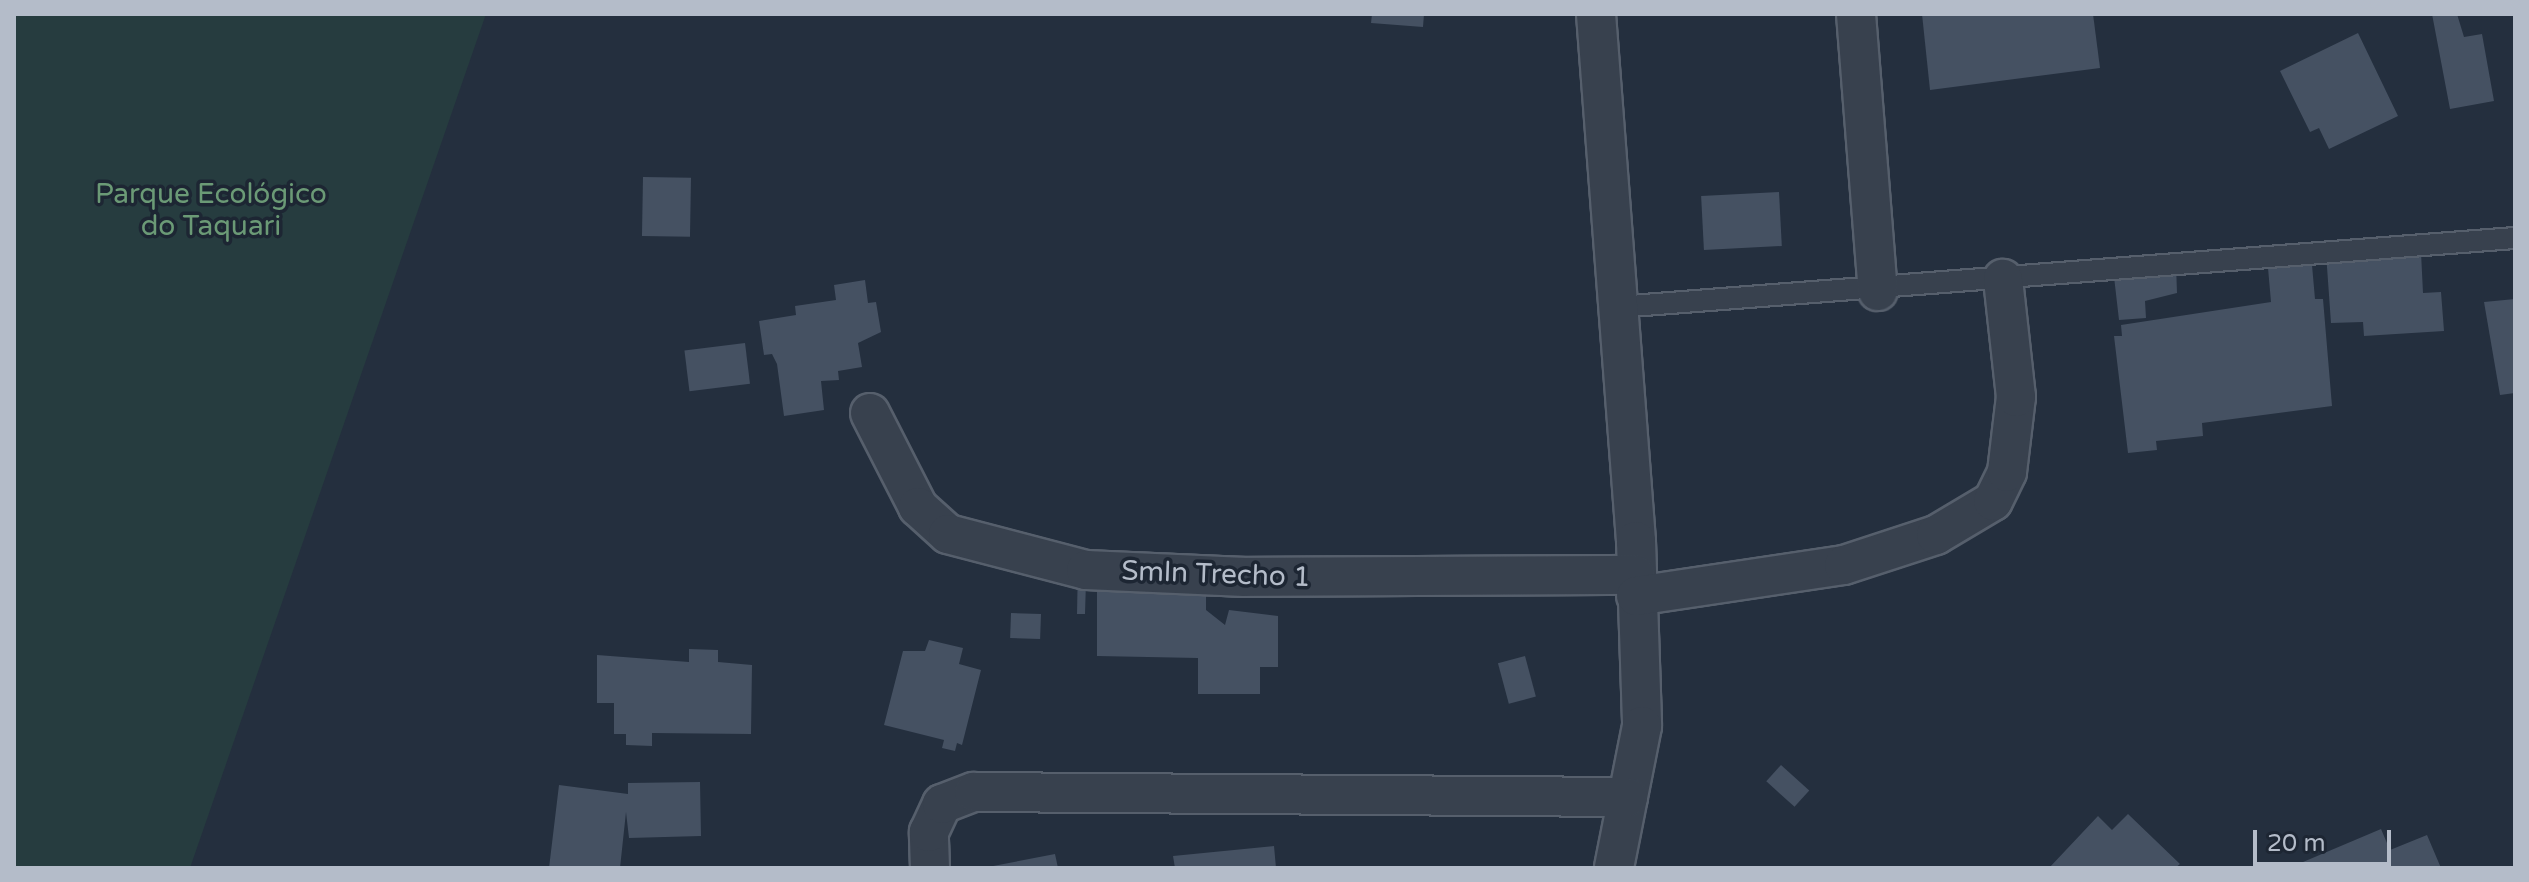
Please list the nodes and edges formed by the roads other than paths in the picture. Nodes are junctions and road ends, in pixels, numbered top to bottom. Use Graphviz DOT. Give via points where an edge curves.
graph roads {
  1 [pos="1596,14"];
  2 [pos="1856,14"];
  3 [pos="2515,238"];
  4 [pos="2003,279"];
  5 [pos="1878,291"];
  6 [pos="1618,307"];
  7 [pos="870,413"];
  8 [pos="1636,586"];
  9 [pos="1628,797"];
  10 [pos="930,868"];
  11 [pos="1614,868"];
  1 -- 6 [label="street"];
  2 -- 5 [label="street"];
  3 -- 4 [label="lane" via="2260,254"];
  4 -- 5 [label="lane"];
  4 -- 8 [label="street, Smln Trecho 1" via="2016,397 2007,472 1993,501 1936,535 1844,565"];
  5 -- 6 [label="lane"];
  6 -- 8 [label="street"];
  7 -- 8 [label="street, Smln Trecho 1" via="918,507 948,534 1086,570"];
  8 -- 9 [label="street" via="1642,726"];
  9 -- 10 [label="street" via="974,792 942,804 929,832"];
  9 -- 11 [label="street"];
}
